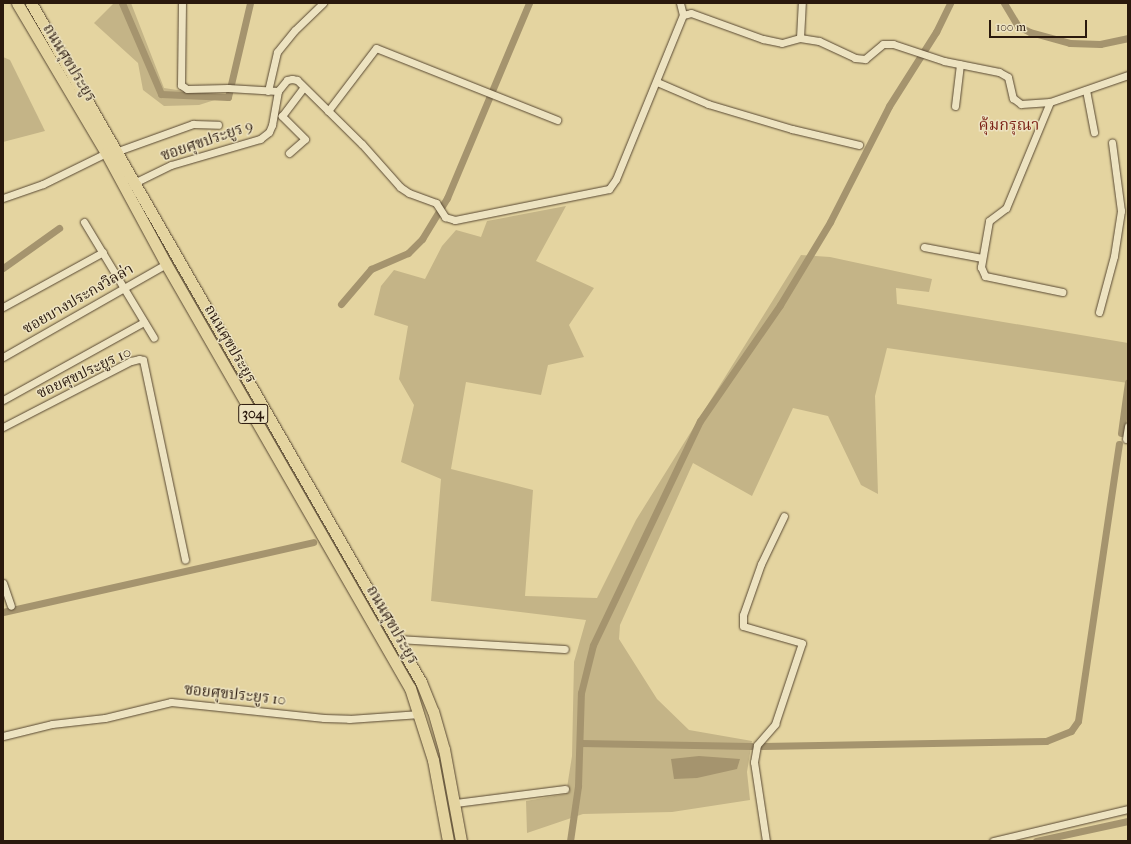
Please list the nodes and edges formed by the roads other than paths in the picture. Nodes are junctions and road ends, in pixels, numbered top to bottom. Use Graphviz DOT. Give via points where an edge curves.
graph roads {
  1 [pos="17,3"];
  2 [pos="31,3"];
  3 [pos="182,3"];
  4 [pos="323,3"];
  5 [pos="680,3"];
  6 [pos="802,3"];
  7 [pos="683,15"];
  8 [pos="800,38"];
  9 [pos="960,64"];
  10 [pos="1128,75"];
  11 [pos="656,82"];
  12 [pos="303,88"];
  13 [pos="1086,90"];
  14 [pos="268,91"];
  15 [pos="278,91"];
  16 [pos="1050,102"];
  17 [pos="955,106"];
  18 [pos="328,110"];
  19 [pos="275,112"];
  20 [pos="282,116"];
  21 [pos="557,120"];
  22 [pos="218,125"];
  23 [pos="1094,132"];
  24 [pos="1112,143"];
  25 [pos="859,145"];
  26 [pos="118,151"];
  27 [pos="106,153"];
  28 [pos="289,153"];
  29 [pos="136,182"];
  30 [pos="3,198"];
  31 [pos="1125,211"];
  32 [pos="84,222"];
  33 [pos="924,247"];
  34 [pos="103,252"];
  35 [pos="177,258"];
  36 [pos="982,258"];
  37 [pos="166,264"];
  38 [pos="124,288"];
  39 [pos="1062,292"];
  40 [pos="3,308"];
  41 [pos="1099,312"];
  42 [pos="144,322"];
  43 [pos="154,338"];
  44 [pos="3,357"];
  45 [pos="3,400"];
  46 [pos="1128,426"];
  47 [pos="3,427"];
  48 [pos="1126,439"];
  49 [pos="784,516"];
  50 [pos="185,560"];
  51 [pos="3,583"];
  52 [pos="11,606"];
  53 [pos="397,639"];
  54 [pos="565,649"];
  55 [pos="420,714"];
  56 [pos="3,736"];
  57 [pos="565,789"];
  58 [pos="455,803"];
  59 [pos="1128,809"];
  60 [pos="448,841"];
  61 [pos="461,841"];
  62 [pos="766,841"];
  63 [pos="993,841"];
  1 -- 27 [label="main road, ถนนศุขประยูร / 304"];
  2 -- 26 [label="main road, ถนนศุขประยูร / 304"];
  3 -- 14 [label="street" via="181,85 187,89 228,88"];
  4 -- 14 [label="street" via="295,30 278,52"];
  5 -- 7 [label="street"];
  6 -- 8 [label="street"];
  7 -- 8 [label="street" via="691,13 763,39 782,43"];
  7 -- 11 [label="street"];
  8 -- 9 [label="street" via="819,41 855,58 865,59 883,44 911,49"];
  9 -- 16 [label="street" via="999,72 1008,77 1013,98 1021,104"];
  9 -- 17 [label="street"];
  10 -- 13 [label="street"];
  11 -- 18 [label="street" via="616,179 609,189 455,220 445,217 436,203 400,187"];
  11 -- 25 [label="street" via="708,104 792,129"];
  12 -- 15 [label="street" via="292,79 287,80"];
  12 -- 18 [label="street"];
  12 -- 20 [label="street"];
  13 -- 16 [label="street"];
  13 -- 23 [label="street"];
  14 -- 15 [label="street"];
  15 -- 19 [label="street, ซอยศุขประยูร 9"];
  16 -- 36 [label="street" via="1006,208 989,221"];
  18 -- 21 [label="street" via="376,48"];
  19 -- 20 [label="street"];
  19 -- 29 [label="street, ซอยศุขประยูร 9" via="269,132 260,139 171,165"];
  20 -- 28 [label="street" via="305,139"];
  22 -- 26 [label="street" via="193,124"];
  24 -- 31 [label="street"];
  26 -- 29 [label="main road, ถนนศุขประยูร / 304"];
  27 -- 30 [label="street" via="43,184"];
  27 -- 37 [label="main road, ถนนศุขประยูร / 304"];
  29 -- 35 [label="main road, ถนนศุขประยูร / 304"];
  31 -- 41 [label="street"];
  32 -- 34 [label="street"];
  33 -- 36 [label="street"];
  34 -- 38 [label="street"];
  34 -- 40 [label="street"];
  35 -- 37 [label="main road"];
  35 -- 53 [label="main road, ถนนศุขประยูร / 304"];
  36 -- 39 [label="street" via="981,267 985,276"];
  37 -- 38 [label="street, ซอยบางประกงวิลล่า"];
  37 -- 55 [label="main road, ถนนศุขประยูร / 304" via="374,624 410,688"];
  38 -- 42 [label="street"];
  38 -- 44 [label="street, ซอยบางประกงวิลล่า"];
  42 -- 43 [label="street"];
  42 -- 45 [label="street"];
  46 -- 48 [label="street"];
  47 -- 50 [label="street, ซอยศุขประยูร 10" via="137,359 143,360"];
  49 -- 62 [label="street" via="760,564 742,615 743,626 802,643 775,724 757,745 754,762"];
  51 -- 52 [label="street"];
  53 -- 54 [label="street"];
  53 -- 58 [label="main road, ถนนศุขประยูร / 304" via="421,682 433,711"];
  55 -- 56 [label="street, ซอยศุขประยูร 10" via="336,719 171,702 105,718 52,724"];
  55 -- 60 [label="main road, ถนนศุขประยูร / 304" via="433,760"];
  57 -- 58 [label="street"];
  58 -- 61 [label="main road, ถนนศุขประยูร / 304"];
  59 -- 63 [label="street"];
}
